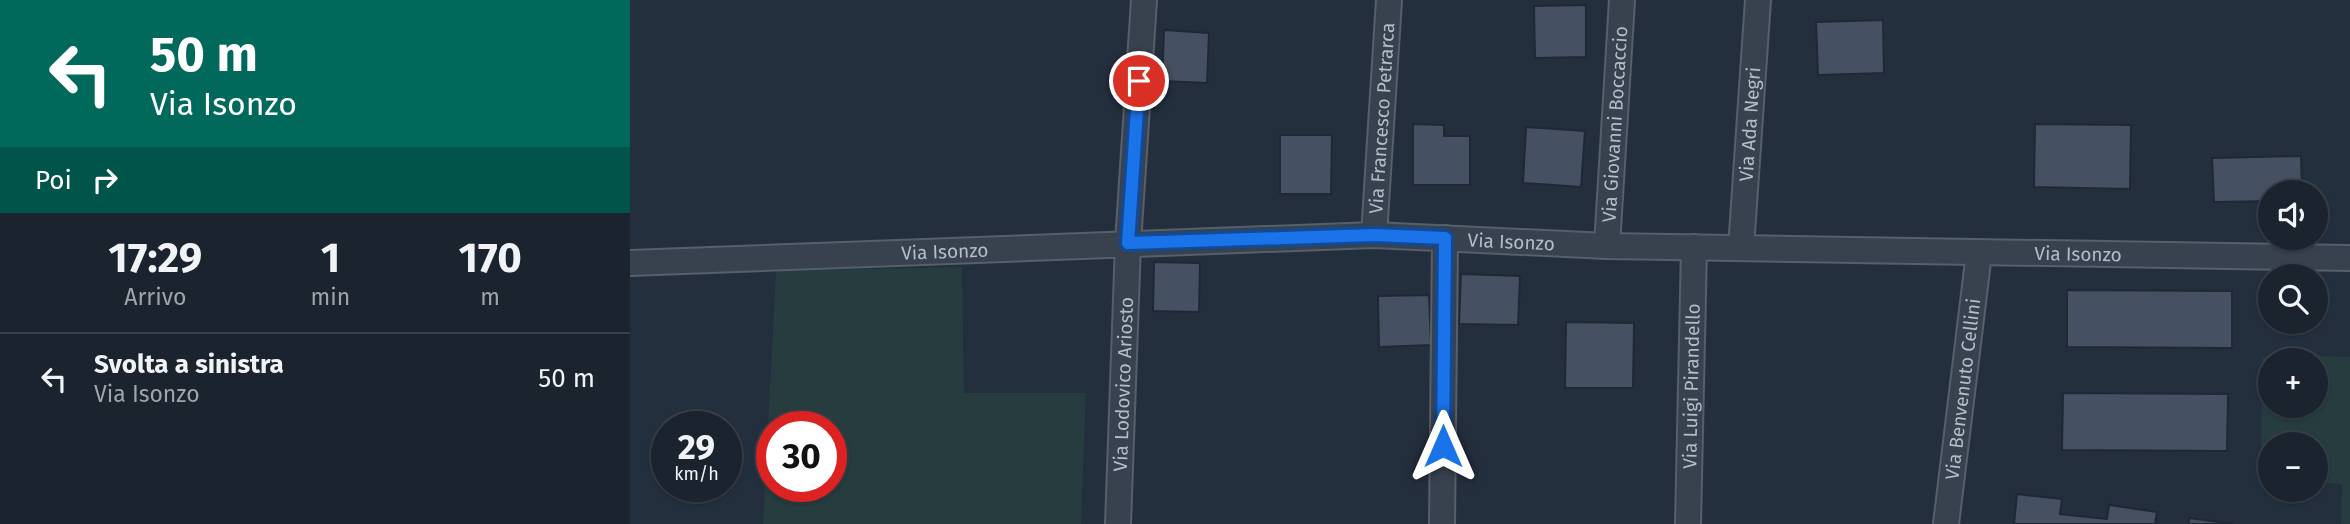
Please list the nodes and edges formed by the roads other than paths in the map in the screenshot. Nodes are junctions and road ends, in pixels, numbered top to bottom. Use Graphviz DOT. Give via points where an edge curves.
graph roads {
  1 [pos="1144,0"];
  2 [pos="1389,0"];
  3 [pos="1622,0"];
  4 [pos="1758,0"];
  5 [pos="1374,235"];
  6 [pos="1445,238"];
  7 [pos="1128,243"];
  8 [pos="1607,246"];
  9 [pos="1694,247"];
  10 [pos="1741,248"];
  11 [pos="1979,253"];
  12 [pos="2350,258"];
  13 [pos="630,262"];
  14 [pos="1118,524"];
  15 [pos="1442,524"];
  16 [pos="1688,524"];
  17 [pos="1946,524"];
  1 -- 7 [label="street, Via Lodovico Ariosto"];
  2 -- 5 [label="street, Via Francesco Petrarca"];
  3 -- 8 [label="street, Via Giovanni Boccaccio"];
  4 -- 10 [label="street, Via Ada Negri"];
  5 -- 6 [label="street, Via Isonzo"];
  5 -- 7 [label="street, Via Isonzo"];
  6 -- 8 [label="street, Via Isonzo"];
  6 -- 15 [label="street"];
  7 -- 13 [label="street, Via Isonzo"];
  7 -- 14 [label="street, Via Lodovico Ariosto"];
  8 -- 9 [label="street, Via Isonzo"];
  9 -- 10 [label="street, Via Isonzo"];
  9 -- 16 [label="street, Via Luigi Pirandello"];
  10 -- 11 [label="street, Via Isonzo"];
  11 -- 12 [label="street, Via Isonzo"];
  11 -- 17 [label="street, Via Benvenuto Cellini"];
}
